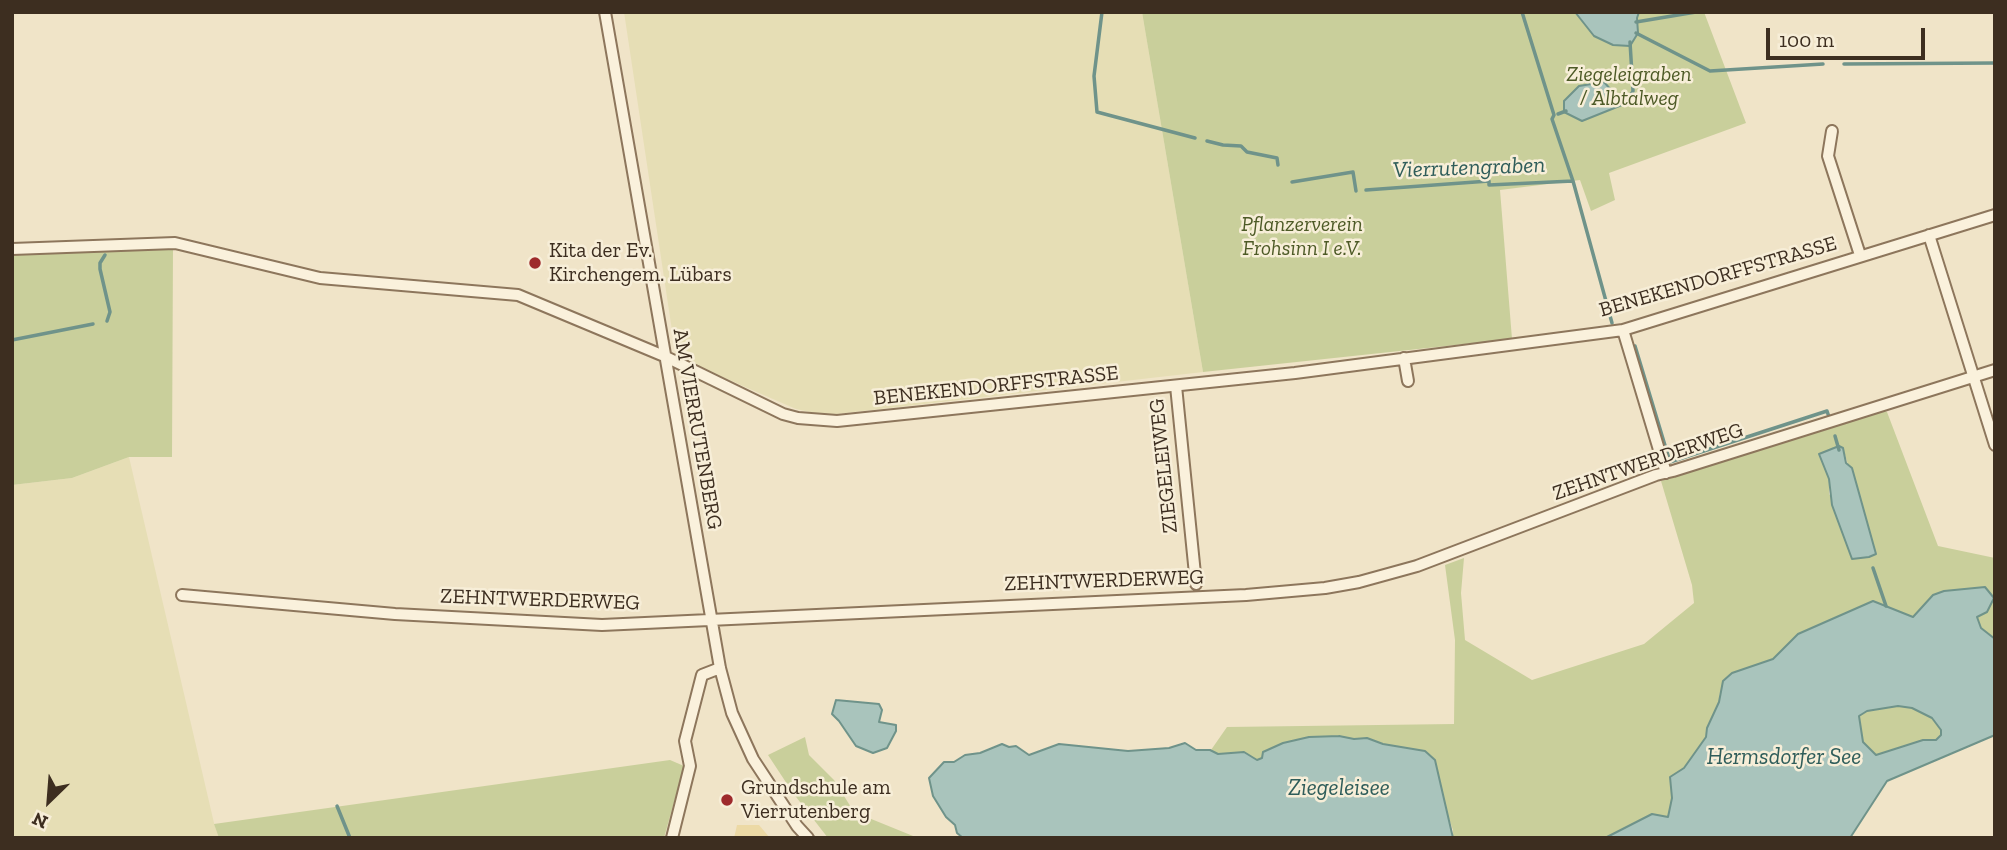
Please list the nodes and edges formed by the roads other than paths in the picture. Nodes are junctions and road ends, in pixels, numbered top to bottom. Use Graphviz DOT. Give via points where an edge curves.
graph roads {
  1 [pos="605,12"];
  2 [pos="1832,131"];
  3 [pos="1995,215"];
  4 [pos="1929,235"];
  5 [pos="12,249"];
  6 [pos="1860,255"];
  7 [pos="1623,330"];
  8 [pos="664,356"];
  9 [pos="1404,358"];
  10 [pos="1995,370"];
  11 [pos="1973,376"];
  12 [pos="1408,381"];
  13 [pos="1176,386"];
  14 [pos="1995,445"];
  15 [pos="1666,473"];
  16 [pos="1196,584"];
  17 [pos="182,595"];
  18 [pos="712,620"];
  19 [pos="720,668"];
  20 [pos="672,838"];
  21 [pos="808,838"];
  1 -- 8 [label="street, AM VIERRUTENBERG"];
  2 -- 6 [label="street" via="1828,156"];
  3 -- 4 [label="street, BENEKENDORFFSTRASSE"];
  4 -- 6 [label="street, BENEKENDORFFSTRASSE"];
  4 -- 11 [label="street"];
  5 -- 8 [label="street, BENEKENDORFFSTRASSE" via="176,243 320,278 518,295"];
  6 -- 7 [label="street, BENEKENDORFFSTRASSE"];
  7 -- 9 [label="street, BENEKENDORFFSTRASSE"];
  7 -- 15 [label="street"];
  8 -- 13 [label="street, BENEKENDORFFSTRASSE" via="783,414 837,421"];
  8 -- 18 [label="street, AM VIERRUTENBERG"];
  9 -- 12 [label="street"];
  9 -- 13 [label="street, BENEKENDORFFSTRASSE"];
  10 -- 11 [label="street, ZEHNTWERDERWEG"];
  11 -- 14 [label="street"];
  11 -- 15 [label="street, ZEHNTWERDERWEG"];
  13 -- 16 [label="street, ZIEGELEIWEG"];
  15 -- 18 [label="street, ZEHNTWERDERWEG" via="1417,566 1325,588"];
  17 -- 18 [label="street, ZEHNTWERDERWEG" via="396,614 602,625"];
  18 -- 19 [label="street, AM VIERRUTENBERG"];
  19 -- 20 [label="street" via="702,675 685,741 690,766"];
  19 -- 21 [label="street, AM VIERRUTENBERG" via="732,713 753,759"];
}
